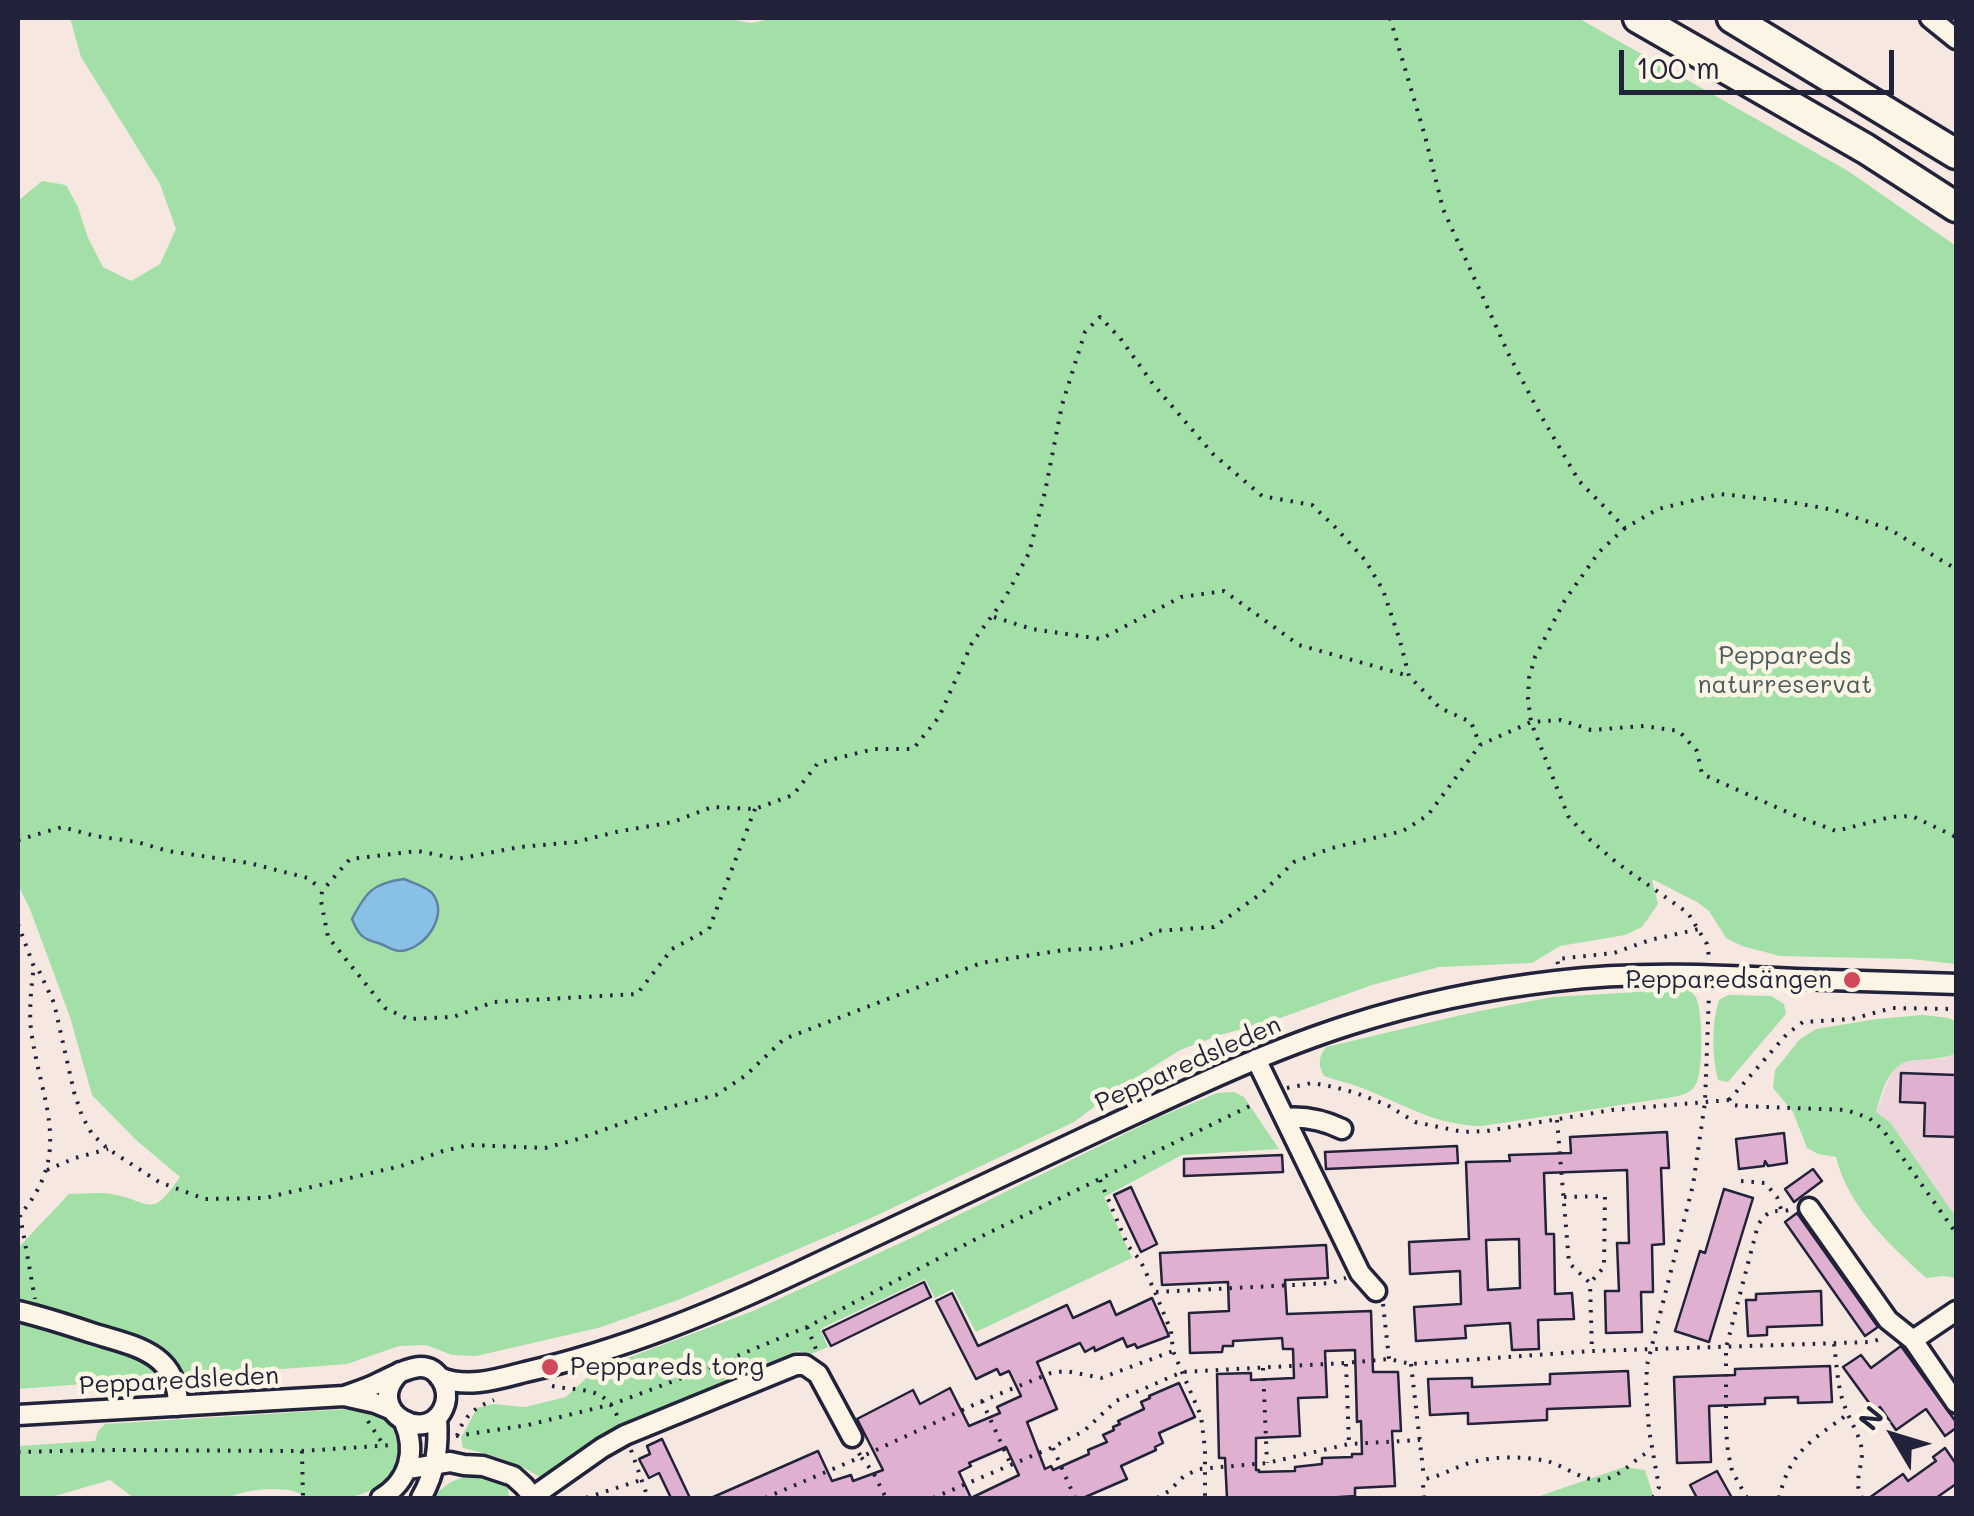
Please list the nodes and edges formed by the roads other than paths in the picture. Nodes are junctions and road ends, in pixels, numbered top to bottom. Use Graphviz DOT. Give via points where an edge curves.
graph roads {
  1 [pos="1638,18"];
  2 [pos="1732,18"];
  3 [pos="1930,18"];
  4 [pos="1956,40"];
  5 [pos="1956,154"];
  6 [pos="1956,207"];
  7 [pos="1956,984"];
  8 [pos="1256,1059"];
  9 [pos="1284,1118"];
  10 [pos="1342,1130"];
  11 [pos="1810,1208"];
  12 [pos="1376,1291"];
  13 [pos="18,1311"];
  14 [pos="1956,1312"];
  15 [pos="1906,1335"];
  16 [pos="400,1372"];
  17 [pos="439,1377"];
  18 [pos="482,1382"];
  19 [pos="344,1396"];
  20 [pos="1956,1403"];
  21 [pos="178,1406"];
  22 [pos="440,1413"];
  23 [pos="18,1415"];
  24 [pos="398,1416"];
  25 [pos="852,1437"];
  26 [pos="435,1464"];
  27 [pos="408,1468"];
  28 [pos="382,1498"];
  29 [pos="422,1498"];
  30 [pos="532,1498"];
  1 -- 6 [label="highway"];
  2 -- 5 [label="highway"];
  3 -- 4 [label="street"];
  7 -- 8 [label="street, Pepparedsleden" via="1718,975 1557,981 1391,1012"];
  8 -- 9 [label="street"];
  8 -- 18 [label="street, Pepparedsleden" via="692,1320"];
  9 -- 10 [label="street" via="1300,1116"];
  9 -- 12 [label="street" via="1360,1273"];
  11 -- 15 [label="street" via="1888,1320"];
  13 -- 21 [label="street" via="136,1344 163,1363 176,1383"];
  14 -- 15 [label="street"];
  15 -- 20 [label="street"];
  16 -- 17 [label="street" via="423,1367"];
  16 -- 19 [label="street, Pepparedsleden"];
  16 -- 24 [label="street" via="388,1396"];
  17 -- 18 [label="street, Pepparedsleden"];
  17 -- 22 [label="street" via="446,1393"];
  18 -- 22 [label="street, Pepparedsleden"];
  19 -- 21 [label="street, Pepparedsleden"];
  19 -- 24 [label="street, Pepparedsleden"];
  21 -- 23 [label="street, Pepparedsleden"];
  22 -- 24 [label="street" via="421,1424"];
  22 -- 26 [label="street"];
  24 -- 27 [label="street" via="410,1444"];
  25 -- 30 [label="street" via="818,1374 796,1364 625,1434"];
  26 -- 27 [label="street"];
  26 -- 29 [label="street"];
  26 -- 30 [label="street" via="498,1470"];
  27 -- 28 [label="street"];
}
